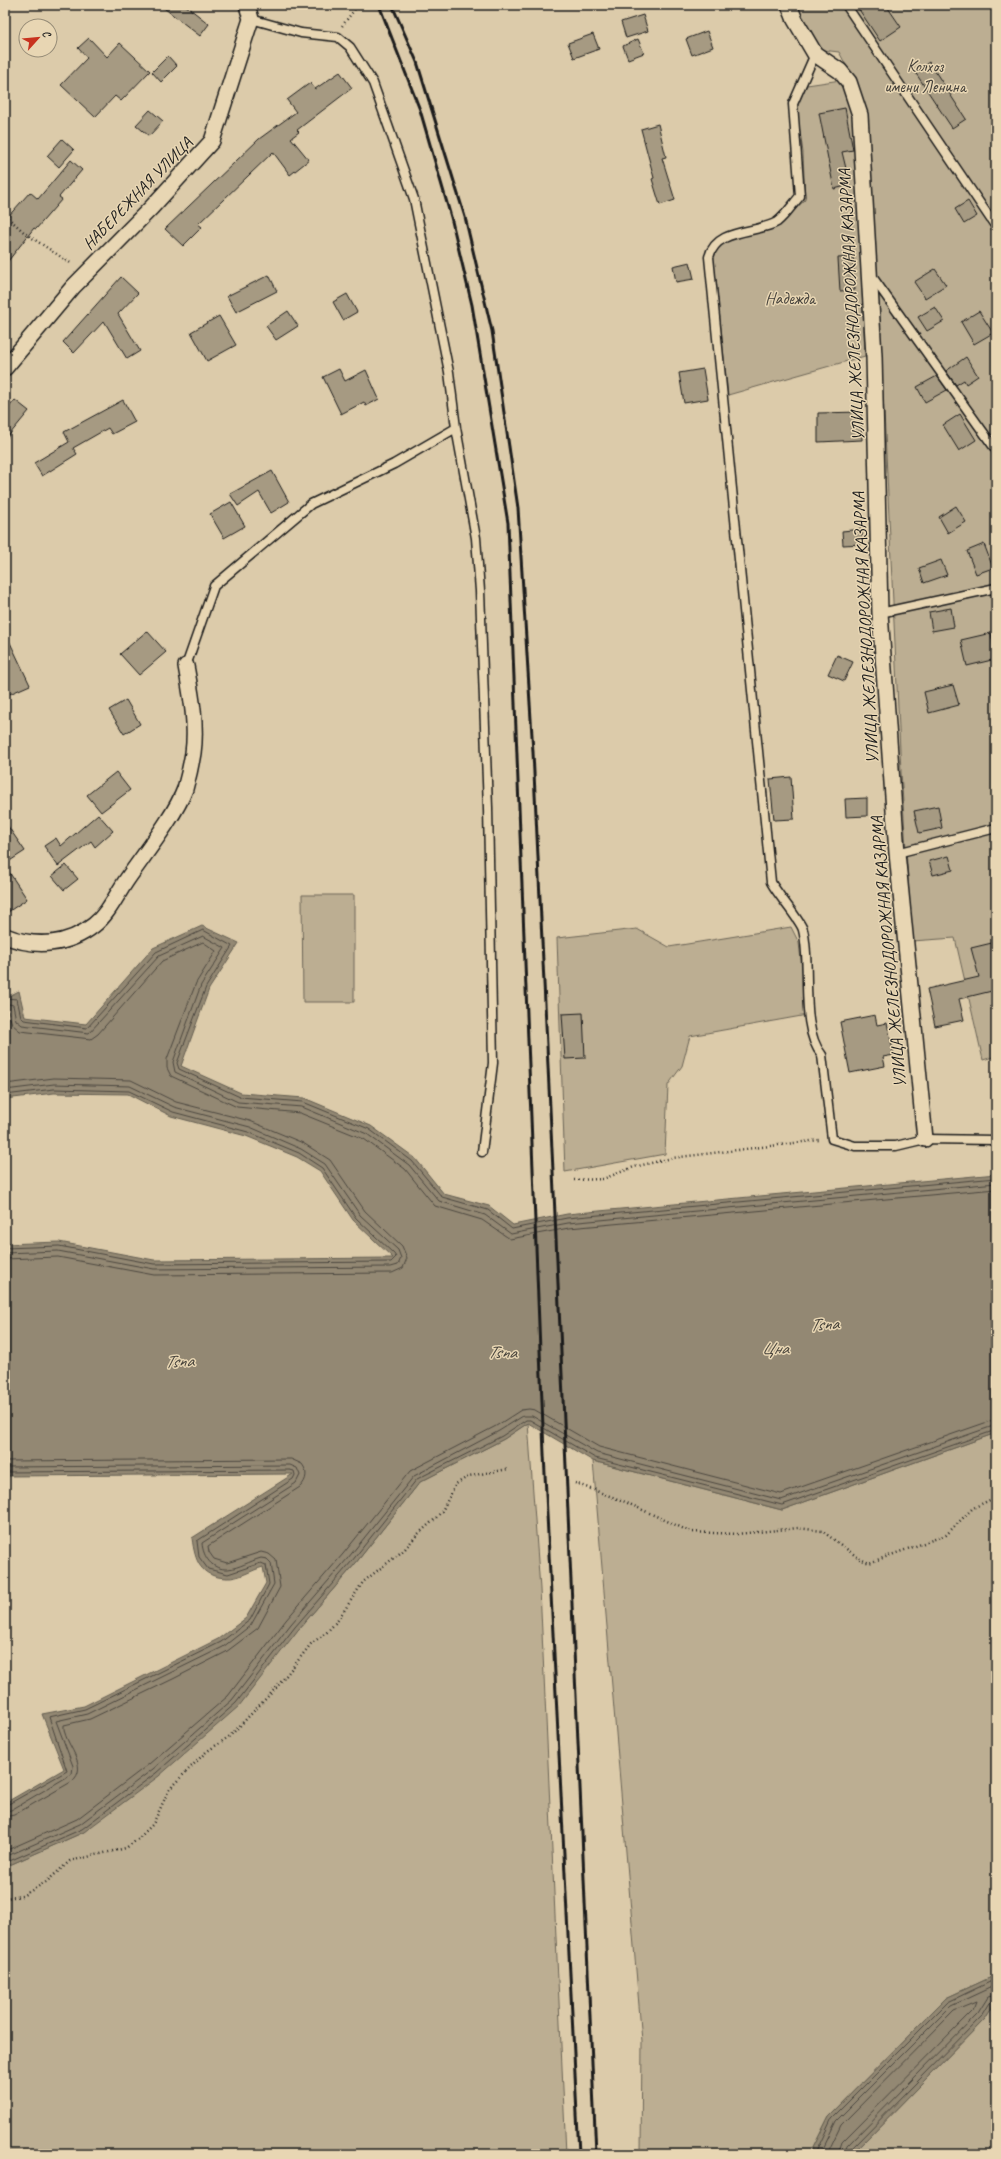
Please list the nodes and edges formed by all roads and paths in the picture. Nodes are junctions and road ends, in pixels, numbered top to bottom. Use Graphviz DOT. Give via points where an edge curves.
graph roads {
  1 [pos="358,5"];
  2 [pos="789,5"];
  3 [pos="846,5"];
  4 [pos="249,12"];
  5 [pos="338,37"];
  6 [pos="815,54"];
  7 [pos="5,215"];
  8 [pos="996,227"];
  9 [pos="868,272"];
  10 [pos="86,273"];
  11 [pos="5,368"];
  12 [pos="456,428"];
  13 [pos="996,450"];
  14 [pos="996,588"];
  15 [pos="880,613"];
  16 [pos="186,666"];
  17 [pos="996,828"];
  18 [pos="897,853"];
  19 [pos="5,936"];
  20 [pos="925,1138"];
  21 [pos="832,1140"];
  22 [pos="996,1140"];
  23 [pos="482,1152"];
  24 [pos="574,1180"];
  25 [pos="509,1469"];
  26 [pos="575,1483"];
  27 [pos="996,1497"];
  28 [pos="5,1898"];
  1 -- 5 [label="path" via="340,28"];
  2 -- 6 [label="street"];
  3 -- 8 [label="lane"];
  4 -- 5 [label="lane" via="301,33"];
  4 -- 10 [label="street, НАБЕРЕЖНАЯ УЛИЦА" via="212,141 151,208"];
  5 -- 12 [label="lane" via="350,48 373,83 414,199 449,372"];
  6 -- 9 [label="street, УЛИЦА ЖЕЛЕЗНОДОРОЖНАЯ КАЗАРМА" via="840,71 849,82 860,115"];
  6 -- 21 [label="lane" via="793,104 800,196 777,222 722,238 711,248 709,257 771,882 803,928 811,1029 815,1047 822,1055"];
  7 -- 10 [label="path" via="26,234"];
  9 -- 13 [label="lane"];
  9 -- 15 [label="street, УЛИЦА ЖЕЛЕЗНОДОРОЖНАЯ КАЗАРМА" via="874,356"];
  10 -- 11 [label="street, НАБЕРЕЖНАЯ УЛИЦА"];
  12 -- 16 [label="lane" via="394,464 312,504 214,586"];
  12 -- 23 [label="lane" via="476,538 488,808 493,1062"];
  14 -- 15 [label="lane"];
  15 -- 18 [label="street, УЛИЦА ЖЕЛЕЗНОДОРОЖНАЯ КАЗАРМА"];
  16 -- 19 [label="street" via="193,705 193,752 184,789 174,810 110,906 94,925 72,938 55,943 38,945"];
  17 -- 18 [label="lane"];
  18 -- 20 [label="street, УЛИЦА ЖЕЛЕЗНОДОРОЖНАЯ КАЗАРМА"];
  20 -- 21 [label="lane" via="896,1146 854,1146"];
  20 -- 22 [label="lane"];
  21 -- 24 [label="path" via="672,1158 634,1167 603,1179"];
  25 -- 28 [label="path" via="469,1476 456,1484 435,1519 404,1550 363,1582 338,1620 311,1644 278,1687 230,1736 206,1752 173,1785 153,1824 138,1839 126,1848 70,1861 46,1882 22,1896"];
  26 -- 27 [label="path" via="623,1501 691,1532 737,1534 798,1528 822,1531 869,1563 946,1535 973,1508"];
}
